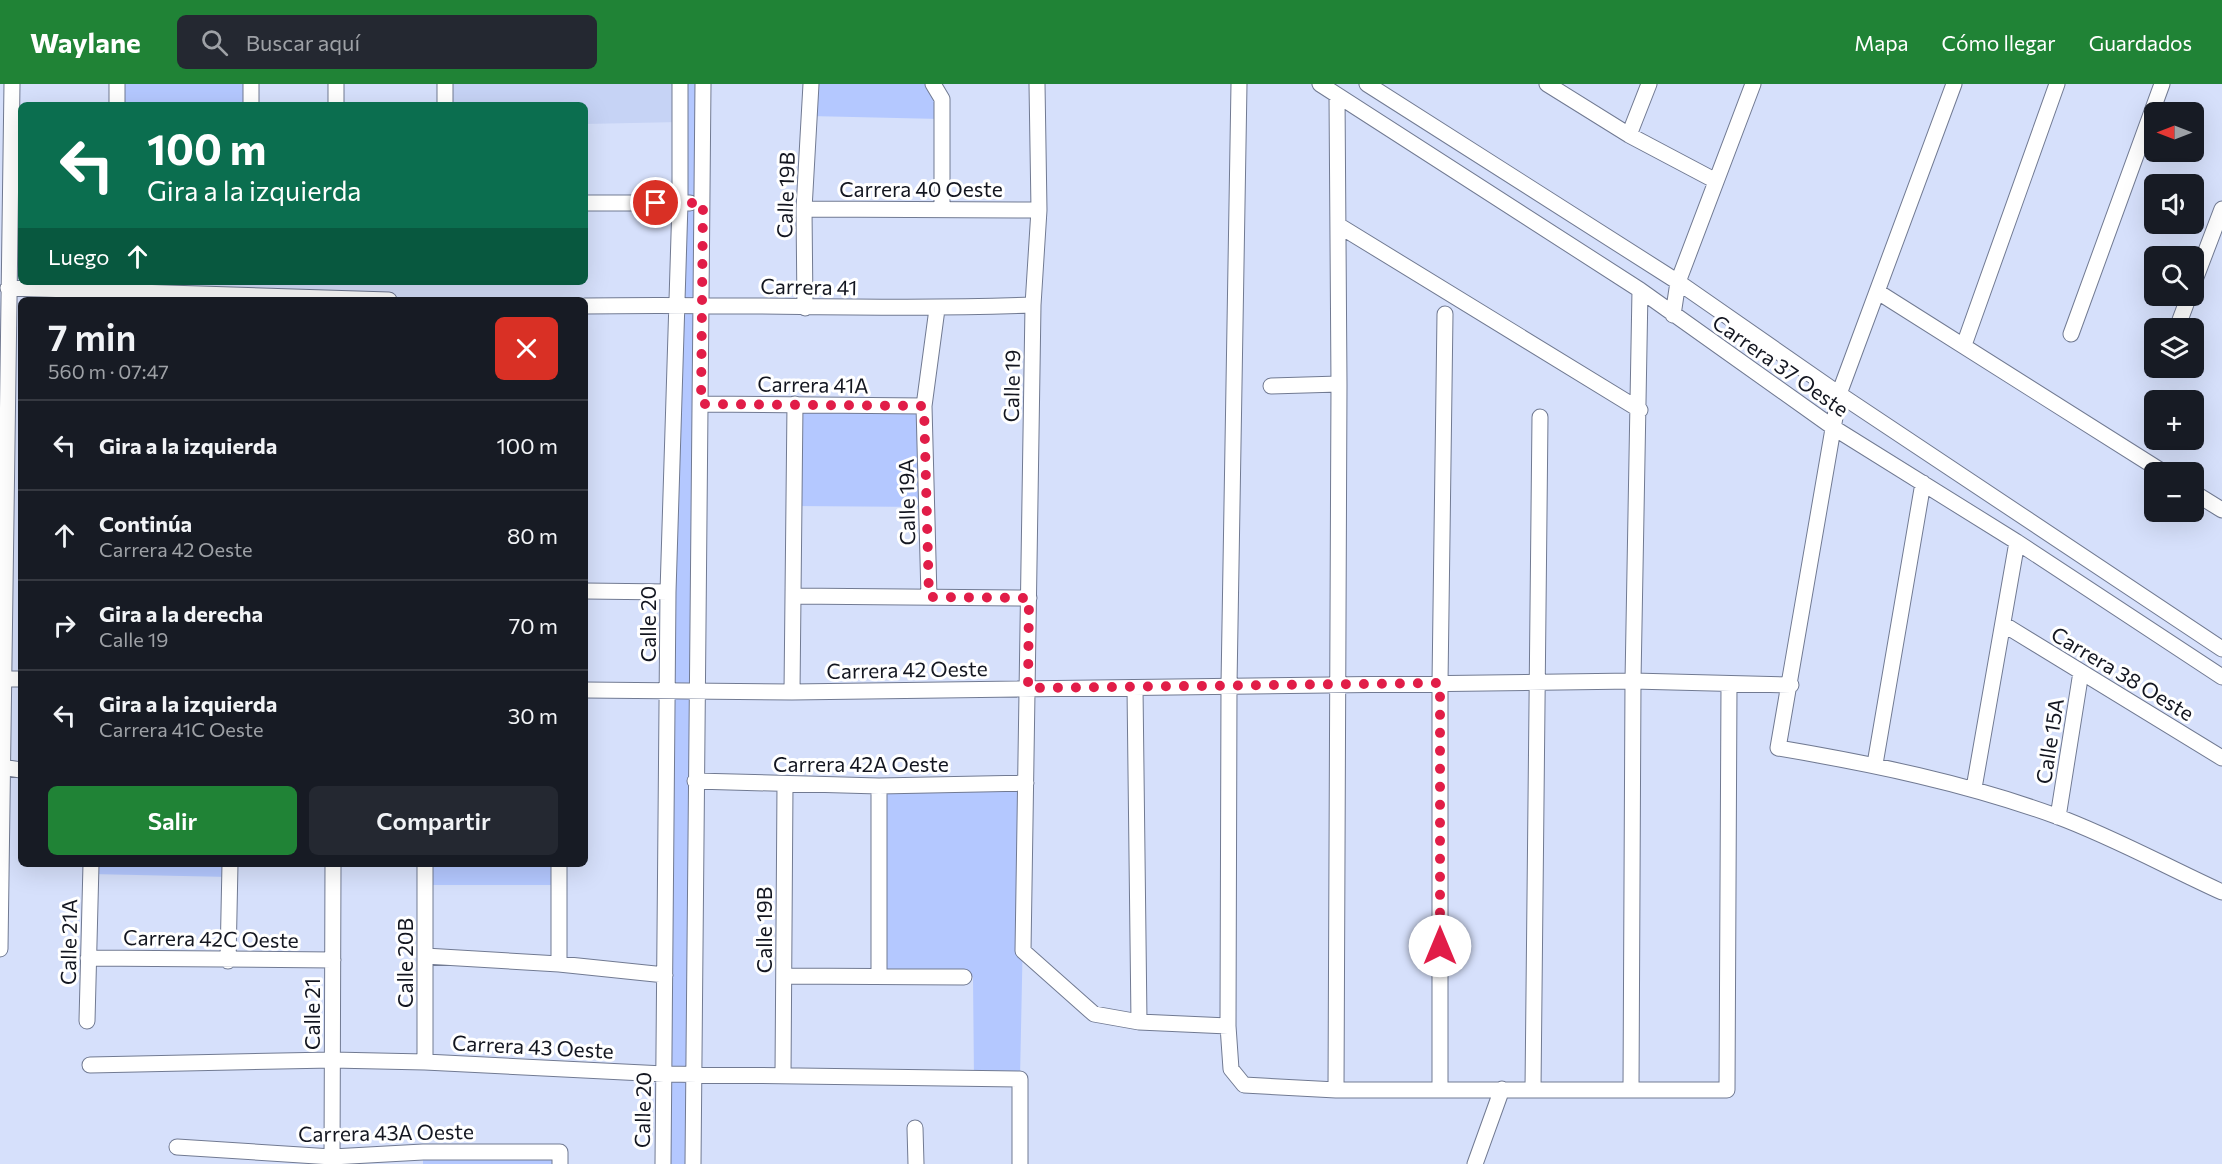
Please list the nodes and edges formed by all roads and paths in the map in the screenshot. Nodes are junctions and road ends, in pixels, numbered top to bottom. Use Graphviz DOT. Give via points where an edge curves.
graph roads {
  1 [pos="12,84"];
  2 [pos="117,84"];
  3 [pos="251,84"];
  4 [pos="336,84"];
  5 [pos="445,84"];
  6 [pos="680,84"];
  7 [pos="702,84"];
  8 [pos="811,84"];
  9 [pos="933,84"];
  10 [pos="1037,84"];
  11 [pos="1239,84"];
  12 [pos="1320,84"];
  13 [pos="1366,84"];
  14 [pos="1547,84"];
  15 [pos="1649,84"];
  16 [pos="1753,84"];
  17 [pos="1954,84"];
  18 [pos="2057,84"];
  19 [pos="2162,84"];
  20 [pos="1337,95"];
  21 [pos="117,102"];
  22 [pos="251,102"];
  23 [pos="336,102"];
  24 [pos="445,102"];
  25 [pos="1629,135"];
  26 [pos="1716,181"];
  27 [pos="588,203"];
  28 [pos="680,203"];
  29 [pos="703,203"];
  30 [pos="804,209"];
  31 [pos="942,209"];
  32 [pos="2222,209"];
  33 [pos="1039,210"];
  34 [pos="1338,225"];
  35 [pos="2204,256"];
  36 [pos="1678,282"];
  37 [pos="8,288"];
  38 [pos="1640,290"];
  39 [pos="1878,292"];
  40 [pos="276,297"];
  41 [pos="677,304"];
  42 [pos="701,304"];
  43 [pos="1033,305"];
  44 [pos="588,306"];
  45 [pos="805,308"];
  46 [pos="937,309"];
  47 [pos="1445,314"];
  48 [pos="1673,315"];
  49 [pos="2071,334"];
  50 [pos="4,345"];
  51 [pos="1964,345"];
  52 [pos="1339,384"];
  53 [pos="1271,386"];
  54 [pos="1839,394"];
  55 [pos="14,395"];
  56 [pos="701,404"];
  57 [pos="795,404"];
  58 [pos="924,406"];
  59 [pos="1640,410"];
  60 [pos="1540,417"];
  61 [pos="1834,428"];
  62 [pos="3,439"];
  63 [pos="2147,462"];
  64 [pos="1923,483"];
  65 [pos="2204,499"];
  66 [pos="2222,510"];
  67 [pos="2,540"];
  68 [pos="2017,542"];
  69 [pos="588,591"];
  70 [pos="668,592"];
  71 [pos="793,596"];
  72 [pos="929,597"];
  73 [pos="1029,598"];
  74 [pos="2003,624"];
  75 [pos="2222,648"];
  76 [pos="2081,672"];
  77 [pos="2222,676"];
  78 [pos="3,679"];
  79 [pos="18,679"];
  80 [pos="1633,681"];
  81 [pos="1440,683"];
  82 [pos="1336,684"];
  83 [pos="1536,684"];
  84 [pos="1229,685"];
  85 [pos="1729,685"];
  86 [pos="1791,685"];
  87 [pos="1028,688"];
  88 [pos="1135,688"];
  89 [pos="588,690"];
  90 [pos="696,690"];
  91 [pos="667,691"];
  92 [pos="792,692"];
  93 [pos="2222,758"];
  94 [pos="1875,764"];
  95 [pos="1,767"];
  96 [pos="18,770"];
  97 [pos="695,780"];
  98 [pos="1026,783"];
  99 [pos="785,785"];
  100 [pos="879,786"];
  101 [pos="1974,788"];
  102 [pos="2058,817"];
  103 [pos="91,867"];
  104 [pos="230,867"];
  105 [pos="333,867"];
  106 [pos="425,867"];
  107 [pos="559,867"];
  108 [pos="2222,892"];
  109 [pos="0,949"];
  110 [pos="425,956"];
  111 [pos="88,958"];
  112 [pos="333,960"];
  113 [pos="228,961"];
  114 [pos="559,964"];
  115 [pos="664,975"];
  116 [pos="784,976"];
  117 [pos="879,976"];
  118 [pos="964,977"];
  119 [pos="87,1021"];
  120 [pos="1139,1022"];
  121 [pos="1228,1026"];
  122 [pos="332,1060"];
  123 [pos="425,1062"];
  124 [pos="90,1065"];
  125 [pos="664,1074"];
  126 [pos="694,1075"];
  127 [pos="783,1076"];
  128 [pos="1502,1089"];
  129 [pos="1533,1089"];
  130 [pos="1631,1089"];
  131 [pos="1336,1090"];
  132 [pos="1440,1090"];
  133 [pos="915,1128"];
  134 [pos="177,1147"];
  135 [pos="423,1158"];
  136 [pos="560,1158"];
  137 [pos="332,1161"];
  138 [pos="663,1164"];
  139 [pos="693,1164"];
  140 [pos="916,1164"];
  141 [pos="1020,1164"];
  142 [pos="1476,1164"];
  1 -- 37 [label="street"];
  2 -- 21 [label="street"];
  3 -- 22 [label="street"];
  4 -- 23 [label="street"];
  5 -- 24 [label="street"];
  6 -- 28 [label="street, Calle 20"];
  7 -- 29 [label="street"];
  8 -- 30 [label="street, Calle 19B"];
  9 -- 31 [label="street" via="942,99"];
  10 -- 33 [label="street, Calle 19"];
  11 -- 84 [label="street"];
  12 -- 20 [label="street, Carrera 37 Oeste"];
  13 -- 36 [label="street, Carrera 37 Oeste"];
  14 -- 25 [label="street"];
  15 -- 25 [label="street"];
  16 -- 26 [label="street"];
  17 -- 39 [label="street"];
  18 -- 51 [label="street"];
  19 -- 49 [label="street"];
  20 -- 34 [label="street"];
  20 -- 38 [label="street, Carrera 37 Oeste"];
  25 -- 26 [label="street"];
  26 -- 36 [label="street"];
  27 -- 28 [label="street"];
  28 -- 29 [label="street"];
  28 -- 41 [label="street, Calle 20"];
  29 -- 42 [label="street"];
  30 -- 31 [label="street, Carrera 40 Oeste"];
  30 -- 45 [label="street, Calle 19B"];
  31 -- 33 [label="street, Carrera 40 Oeste"];
  32 -- 35 [label="street"];
  33 -- 43 [label="street, Calle 19"];
  34 -- 52 [label="street"];
  34 -- 59 [label="street"];
  36 -- 48 [label="street"];
  36 -- 54 [label="street, Carrera 37 Oeste"];
  37 -- 40 [label="street"];
  37 -- 50 [label="street"];
  38 -- 48 [label="street, Carrera 37 Oeste"];
  38 -- 59 [label="street"];
  39 -- 51 [label="street"];
  39 -- 54 [label="street"];
  41 -- 42 [label="street, Carrera 41"];
  41 -- 44 [label="street, Carrera 41"];
  41 -- 70 [label="street, Calle 20"];
  42 -- 45 [label="street, Carrera 41"];
  42 -- 56 [label="street"];
  43 -- 46 [label="street, Carrera 41"];
  43 -- 73 [label="street, Calle 19"];
  45 -- 46 [label="street, Carrera 41"];
  46 -- 58 [label="street, Calle 19A"];
  47 -- 81 [label="street"];
  48 -- 61 [label="street, Carrera 37 Oeste"];
  50 -- 55 [label="street"];
  51 -- 63 [label="street"];
  52 -- 53 [label="street"];
  52 -- 82 [label="street"];
  54 -- 61 [label="street"];
  54 -- 75 [label="street, Carrera 37 Oeste"];
  55 -- 62 [label="street"];
  56 -- 57 [label="street, Carrera 41A"];
  56 -- 90 [label="street"];
  57 -- 58 [label="street, Carrera 41A"];
  57 -- 71 [label="street"];
  58 -- 72 [label="street, Calle 19A"];
  59 -- 80 [label="street"];
  60 -- 83 [label="street"];
  61 -- 64 [label="street, Carrera 37 Oeste"];
  61 -- 86 [label="street"];
  62 -- 67 [label="street"];
  64 -- 68 [label="street, Carrera 37 Oeste"];
  64 -- 94 [label="street"];
  65 -- 66 [label="street"];
  67 -- 78 [label="street"];
  68 -- 74 [label="street"];
  68 -- 77 [label="street, Carrera 37 Oeste"];
  69 -- 70 [label="street"];
  70 -- 91 [label="street, Calle 20"];
  71 -- 72 [label="street"];
  71 -- 92 [label="street"];
  72 -- 73 [label="street"];
  73 -- 87 [label="street, Calle 19"];
  74 -- 76 [label="street, Carrera 38 Oeste"];
  74 -- 101 [label="street"];
  76 -- 93 [label="street, Carrera 38 Oeste"];
  76 -- 102 [label="street, Calle 15A"];
  78 -- 79 [label="street"];
  78 -- 95 [label="street"];
  80 -- 83 [label="street, Carrera 42 Oeste"];
  80 -- 85 [label="street, Carrera 42 Oeste"];
  80 -- 130 [label="street"];
  81 -- 82 [label="street, Carrera 42 Oeste"];
  81 -- 83 [label="street, Carrera 42 Oeste"];
  81 -- 132 [label="street"];
  82 -- 84 [label="street, Carrera 42 Oeste"];
  82 -- 131 [label="street"];
  83 -- 129 [label="street"];
  84 -- 88 [label="street, Carrera 42 Oeste"];
  84 -- 121 [label="street"];
  85 -- 86 [label="street, Carrera 42 Oeste"];
  85 -- 130 [label="street" via="1727,1090"];
  86 -- 94 [label="street" via="1778,748"];
  87 -- 88 [label="street, Carrera 42 Oeste"];
  87 -- 92 [label="street, Carrera 42 Oeste"];
  87 -- 98 [label="street, Calle 19"];
  88 -- 120 [label="street"];
  89 -- 91 [label="street, Carrera 42 Oeste"];
  90 -- 91 [label="street, Carrera 42 Oeste"];
  90 -- 92 [label="street, Carrera 42 Oeste"];
  90 -- 97 [label="street"];
  91 -- 115 [label="street, Calle 20"];
  94 -- 101 [label="street"];
  95 -- 96 [label="street"];
  95 -- 109 [label="street"];
  97 -- 99 [label="street, Carrera 42A Oeste"];
  97 -- 126 [label="street"];
  98 -- 100 [label="street, Carrera 42A Oeste"];
  98 -- 120 [label="street, Calle 19" via="1023,951 1095,1014"];
  99 -- 100 [label="street, Carrera 42A Oeste"];
  99 -- 116 [label="street, Calle 19B"];
  100 -- 117 [label="street"];
  101 -- 102 [label="street"];
  102 -- 108 [label="street"];
  103 -- 111 [label="street, Calle 21A"];
  104 -- 113 [label="street"];
  105 -- 112 [label="street, Calle 21"];
  106 -- 110 [label="street, Calle 20B"];
  107 -- 114 [label="street"];
  110 -- 114 [label="street"];
  110 -- 123 [label="street, Calle 20B"];
  111 -- 113 [label="street, Carrera 42C Oeste"];
  111 -- 119 [label="street, Calle 21A"];
  112 -- 113 [label="street, Carrera 42C Oeste"];
  112 -- 122 [label="street, Calle 21"];
  114 -- 115 [label="street"];
  115 -- 125 [label="street, Calle 20"];
  116 -- 117 [label="street"];
  116 -- 127 [label="street, Calle 19B"];
  117 -- 118 [label="street"];
  120 -- 121 [label="street, Calle 19"];
  121 -- 131 [label="street" via="1231,1069 1244,1085"];
  122 -- 123 [label="street, Carrera 43 Oeste"];
  122 -- 124 [label="street, Carrera 43 Oeste"];
  122 -- 137 [label="street, Calle 21"];
  123 -- 125 [label="street, Carrera 43 Oeste"];
  125 -- 126 [label="street, Carrera 43 Oeste"];
  125 -- 138 [label="street, Calle 20"];
  126 -- 127 [label="street, Carrera 43 Oeste"];
  126 -- 139 [label="street"];
  127 -- 141 [label="street, Carrera 43 Oeste" via="1020,1079"];
  128 -- 129 [label="street"];
  128 -- 132 [label="street"];
  128 -- 142 [label="street"];
  129 -- 130 [label="street"];
  131 -- 132 [label="street"];
  133 -- 140 [label="street"];
  134 -- 137 [label="street, Carrera 43A Oeste"];
  135 -- 136 [label="street, Carrera 43A Oeste"];
  135 -- 137 [label="street, Carrera 43A Oeste"];
}
